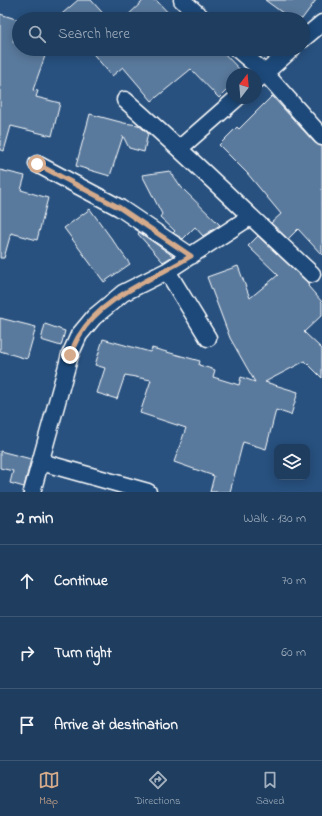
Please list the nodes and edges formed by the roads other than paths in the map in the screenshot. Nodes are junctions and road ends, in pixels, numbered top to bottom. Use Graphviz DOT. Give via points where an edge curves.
graph roads {
  1 [pos="182,0"];
  2 [pos="195,12"];
  3 [pos="322,22"];
  4 [pos="310,33"];
  5 [pos="243,56"];
  6 [pos="284,56"];
  7 [pos="253,68"];
  8 [pos="262,76"];
  9 [pos="262,78"];
  10 [pos="125,100"];
  11 [pos="230,104"];
  12 [pos="322,137"];
  13 [pos="180,148"];
  14 [pos="37,164"];
  15 [pos="250,217"];
  16 [pos="191,256"];
  17 [pos="167,271"];
  18 [pos="312,274"];
  19 [pos="208,338"];
  20 [pos="41,462"];
  21 [pos="32,492"];
  22 [pos="148,492"];
  1 -- 2 [label="street"];
  3 -- 4 [label="street"];
  5 -- 7 [label="street"];
  6 -- 8 [label="street"];
  9 -- 12 [label="street"];
  10 -- 13 [label="street"];
  11 -- 13 [label="street"];
  13 -- 15 [label="street"];
  14 -- 16 [label="street" via="120,208"];
  15 -- 16 [label="street"];
  15 -- 18 [label="street"];
  16 -- 17 [label="street"];
  17 -- 19 [label="street"];
  17 -- 20 [label="street" via="123,293 94,317 79,335 70,355"];
  20 -- 21 [label="street"];
  20 -- 22 [label="street"];
}
